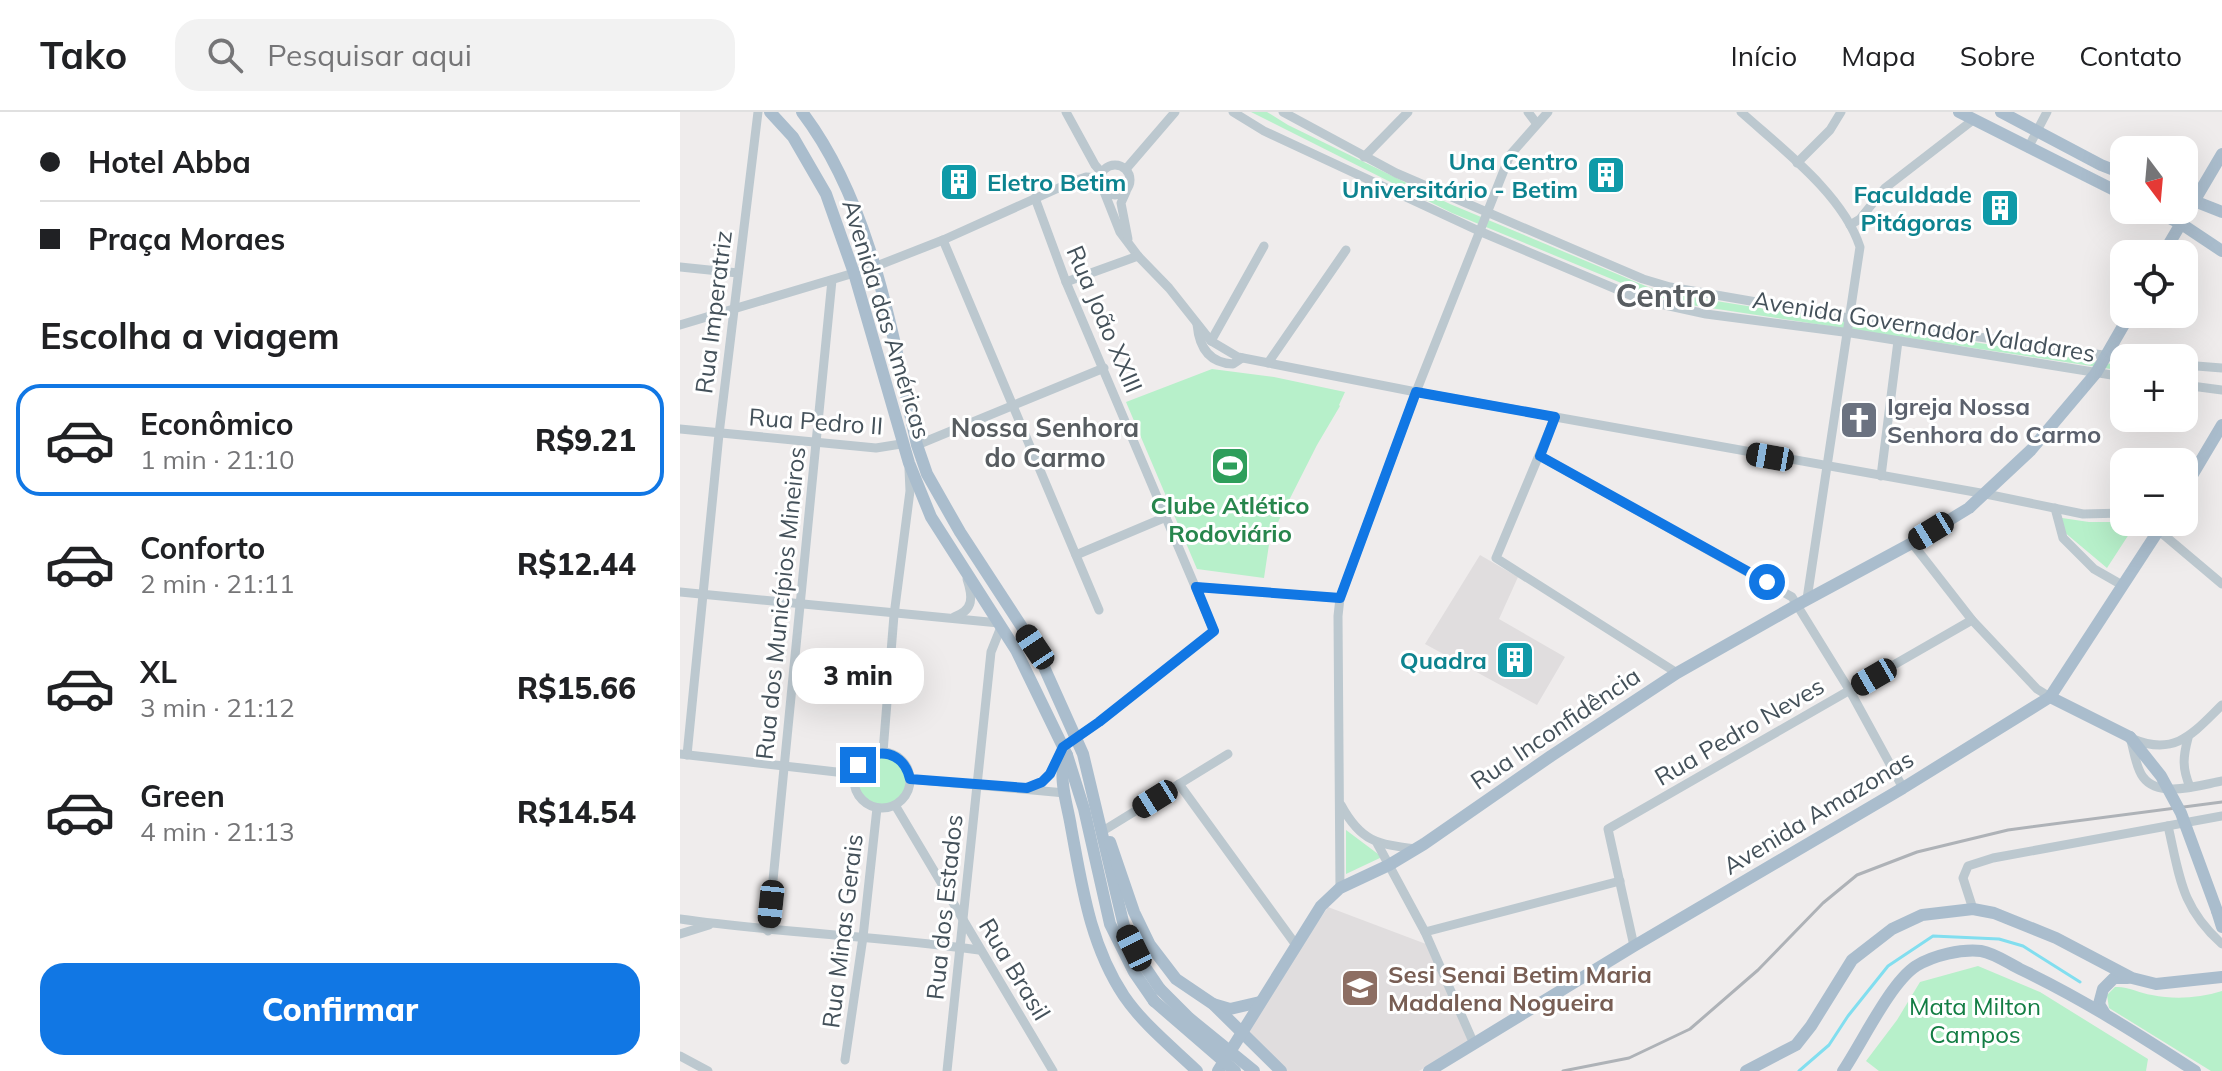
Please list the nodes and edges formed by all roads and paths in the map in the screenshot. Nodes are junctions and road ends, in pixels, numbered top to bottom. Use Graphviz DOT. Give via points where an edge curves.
graph roads {
  1 [pos="758,112"];
  2 [pos="770,112"];
  3 [pos="802,112"];
  4 [pos="1066,112"];
  5 [pos="1175,112"];
  6 [pos="1233,112"];
  7 [pos="1283,112"];
  8 [pos="1408,112"];
  9 [pos="1528,112"];
  10 [pos="1548,112"];
  11 [pos="1741,112"];
  12 [pos="1841,112"];
  13 [pos="1959,112"];
  14 [pos="2001,112"];
  15 [pos="2047,112"];
  16 [pos="1973,120"];
  17 [pos="1537,124"];
  18 [pos="812,126"];
  19 [pos="2037,131"];
  20 [pos="793,137"];
  21 [pos="2028,148"];
  22 [pos="2222,154"];
  23 [pos="1364,157"];
  24 [pos="1797,163"];
  25 [pos="2110,167"];
  26 [pos="1126,169"];
  27 [pos="1102,180"];
  28 [pos="2198,187"];
  29 [pos="1128,188"];
  30 [pos="2110,188"];
  31 [pos="1035,198"];
  32 [pos="2198,203"];
  33 [pos="1488,211"];
  34 [pos="2222,212"];
  35 [pos="2182,224"];
  36 [pos="1850,225"];
  37 [pos="1479,231"];
  38 [pos="943,240"];
  39 [pos="1129,242"];
  40 [pos="1264,246"];
  41 [pos="1346,250"];
  42 [pos="2222,251"];
  43 [pos="1138,256"];
  44 [pos="680,267"];
  45 [pos="874,267"];
  46 [pos="738,273"];
  47 [pos="854,273"];
  48 [pos="832,280"];
  49 [pos="1066,282"];
  50 [pos="734,309"];
  51 [pos="1849,318"];
  52 [pos="1197,324"];
  53 [pos="680,325"];
  54 [pos="2122,328"];
  55 [pos="1847,332"];
  56 [pos="1211,341"];
  57 [pos="1898,341"];
  58 [pos="2107,356"];
  59 [pos="2110,356"];
  60 [pos="1242,358"];
  61 [pos="1268,363"];
  62 [pos="2198,366"];
  63 [pos="1104,368"];
  64 [pos="2222,368"];
  65 [pos="2096,373"];
  66 [pos="2110,375"];
  67 [pos="2198,387"];
  68 [pos="2222,390"];
  69 [pos="1416,392"];
  70 [pos="1013,405"];
  71 [pos="1555,417"];
  72 [pos="680,429"];
  73 [pos="2220,432"];
  74 [pos="719,434"];
  75 [pos="815,443"];
  76 [pos="901,444"];
  77 [pos="917,445"];
  78 [pos="1540,456"];
  79 [pos="909,463"];
  80 [pos="1827,467"];
  81 [pos="2198,467"];
  82 [pos="1881,476"];
  83 [pos="1986,494"];
  84 [pos="2055,508"];
  85 [pos="907,511"];
  86 [pos="2110,513"];
  87 [pos="931,517"];
  88 [pos="1166,517"];
  89 [pos="960,532"];
  90 [pos="2152,536"];
  91 [pos="2171,536"];
  92 [pos="943,540"];
  93 [pos="1912,543"];
  94 [pos="1076,555"];
  95 [pos="964,571"];
  96 [pos="2222,584"];
  97 [pos="2122,585"];
  98 [pos="1196,587"];
  99 [pos="680,592"];
  100 [pos="702,593"];
  101 [pos="1340,598"];
  102 [pos="1802,602"];
  103 [pos="800,604"];
  104 [pos="1099,610"];
  105 [pos="894,615"];
  106 [pos="947,620"];
  107 [pos="1972,620"];
  108 [pos="1000,625"];
  109 [pos="1016,650"];
  110 [pos="991,652"];
  111 [pos="1043,664"];
  112 [pos="1027,673"];
  113 [pos="1677,673"];
  114 [pos="1850,691"];
  115 [pos="2050,697"];
  116 [pos="2222,705"];
  117 [pos="2130,737"];
  118 [pos="1076,738"];
  119 [pos="2188,738"];
  120 [pos="1065,751"];
  121 [pos="883,752"];
  122 [pos="1228,754"];
  123 [pos="683,755"];
  124 [pos="784,766"];
  125 [pos="854,774"];
  126 [pos="910,779"];
  127 [pos="2222,781"];
  128 [pos="1090,782"];
  129 [pos="977,784"];
  130 [pos="1179,784"];
  131 [pos="2190,787"];
  132 [pos="1027,788"];
  133 [pos="1903,788"];
  134 [pos="1065,793"];
  135 [pos="1340,802"];
  136 [pos="895,805"];
  137 [pos="877,808"];
  138 [pos="2222,816"];
  139 [pos="2168,826"];
  140 [pos="1106,829"];
  141 [pos="1377,843"];
  142 [pos="1416,849"];
  143 [pos="1389,865"];
  144 [pos="1620,881"];
  145 [pos="1340,888"];
  146 [pos="1973,909"];
  147 [pos="680,919"];
  148 [pos="962,920"];
  149 [pos="2221,921"];
  150 [pos="713,924"];
  151 [pos="768,931"];
  152 [pos="1425,932"];
  153 [pos="680,934"];
  154 [pos="863,937"];
  155 [pos="2222,944"];
  156 [pos="1296,945"];
  157 [pos="1634,946"];
  158 [pos="961,947"];
  159 [pos="979,950"];
  160 [pos="2222,977"];
  161 [pos="2132,978"];
  162 [pos="1157,995"];
  163 [pos="1260,1002"];
  164 [pos="1213,1004"];
  165 [pos="2106,1015"];
  166 [pos="1241,1033"];
  167 [pos="1474,1044"];
  168 [pos="680,1056"];
  169 [pos="845,1060"];
  170 [pos="708,1071"];
  171 [pos="947,1071"];
  172 [pos="1053,1071"];
  173 [pos="1197,1071"];
  174 [pos="1218,1071"];
  175 [pos="1235,1071"];
  176 [pos="1254,1071"];
  177 [pos="1281,1071"];
  178 [pos="1429,1071"];
  179 [pos="1746,1071"];
  180 [pos="1843,1071"];
  181 [pos="2195,1071"];
  1 -- 46 [label="street, Rua Imperatriz"];
  2 -- 20 [label="main road, Avenida das Américas"];
  3 -- 18 [label="main road, Avenida das Américas"];
  4 -- 27 [label="street"];
  5 -- 26 [label="street"];
  6 -- 37 [label="street, Avenida Governador Valadares"];
  7 -- 23 [label="street, Avenida Governador Valadares"];
  8 -- 23 [label="street"];
  9 -- 17 [label="street"];
  10 -- 17 [label="street"];
  11 -- 24 [label="street"];
  12 -- 24 [label="street"];
  13 -- 16 [label="main road"];
  14 -- 19 [label="main road"];
  15 -- 19 [label="street"];
  16 -- 21 [label="main road"];
  16 -- 36 [label="street" via="1885,188"];
  17 -- 33 [label="street" via="1510,155"];
  18 -- 20 [label="main road" via="807,138"];
  18 -- 45 [label="main road, Avenida das Américas" via="848,189"];
  19 -- 21 [label="street"];
  19 -- 25 [label="main road"];
  20 -- 47 [label="main road, Avenida das Américas" via="826,194"];
  21 -- 30 [label="main road"];
  22 -- 28 [label="main road"];
  23 -- 33 [label="street, Avenida Governador Valadares"];
  24 -- 36 [label="street"];
  26 -- 27 [label="street" via="1114,165"];
  26 -- 29 [label="street"];
  27 -- 29 [label="street" via="1115,195"];
  27 -- 31 [label="street" via="1086,177"];
  27 -- 39 [label="street" via="1120,232"];
  29 -- 39 [label="street" via="1121,203"];
  31 -- 38 [label="street"];
  31 -- 49 [label="street, Rua João XXIII"];
  32 -- 34 [label="main road"];
  33 -- 37 [label="street"];
  33 -- 51 [label="street, Avenida Governador Valadares" via="1643,279"];
  35 -- 42 [label="main road"];
  36 -- 51 [label="street" via="1860,247"];
  37 -- 55 [label="street, Avenida Governador Valadares" via="1642,300"];
  37 -- 69 [label="street"];
  38 -- 45 [label="street"];
  38 -- 70 [label="street"];
  39 -- 43 [label="street"];
  40 -- 56 [label="street"];
  41 -- 61 [label="street"];
  43 -- 49 [label="street"];
  43 -- 52 [label="street"];
  44 -- 46 [label="street"];
  45 -- 47 [label="street"];
  45 -- 77 [label="main road, Avenida das Américas"];
  46 -- 50 [label="street, Rua Imperatriz"];
  47 -- 48 [label="street"];
  47 -- 76 [label="main road, Avenida das Américas"];
  48 -- 50 [label="street"];
  48 -- 75 [label="street, Rua dos Municípios Mineiros"];
  49 -- 63 [label="street, Rua João XXIII"];
  50 -- 53 [label="street"];
  50 -- 74 [label="street, Rua Imperatriz"];
  51 -- 55 [label="street"];
  51 -- 58 [label="street, Avenida Governador Valadares"];
  52 -- 56 [label="street"];
  52 -- 60 [label="street" via="1207,355 1221,364"];
  54 -- 58 [label="main road, Rua Inconfidência"];
  55 -- 57 [label="street, Avenida Governador Valadares"];
  55 -- 80 [label="street"];
  56 -- 60 [label="street"];
  57 -- 65 [label="street, Avenida Governador Valadares"];
  57 -- 82 [label="street"];
  58 -- 59 [label="street, Avenida Governador Valadares"];
  58 -- 65 [label="main road, Rua Inconfidência"];
  60 -- 61 [label="street"];
  61 -- 69 [label="street"];
  62 -- 64 [label="street"];
  63 -- 70 [label="street"];
  63 -- 88 [label="street, Rua João XXIII"];
  65 -- 66 [label="street, Avenida Governador Valadares"];
  65 -- 83 [label="main road, Rua Inconfidência"];
  67 -- 68 [label="street"];
  69 -- 71 [label="street"];
  69 -- 101 [label="street"];
  70 -- 77 [label="street"];
  70 -- 94 [label="street"];
  71 -- 78 [label="street"];
  71 -- 80 [label="street"];
  72 -- 74 [label="street, Rua Pedro II"];
  73 -- 81 [label="main road"];
  74 -- 75 [label="street, Rua Pedro II"];
  74 -- 100 [label="street, Rua Imperatriz"];
  75 -- 76 [label="street, Rua Pedro II" via="876,448"];
  75 -- 103 [label="street, Rua dos Municípios Mineiros"];
  76 -- 79 [label="main road, Avenida das Américas"];
  77 -- 89 [label="main road, Avenida das Américas"];
  78 -- 102 [label="street"];
  78 -- 113 [label="street" via="1496,558"];
  79 -- 85 [label="street"];
  79 -- 87 [label="main road, Avenida das Américas"];
  80 -- 82 [label="street"];
  80 -- 102 [label="street"];
  82 -- 83 [label="street"];
  83 -- 84 [label="street"];
  83 -- 93 [label="main road, Rua Inconfidência"];
  84 -- 86 [label="street"];
  84 -- 97 [label="street" via="2063,538 2094,569"];
  85 -- 87 [label="street" via="920,508"];
  85 -- 105 [label="street"];
  87 -- 92 [label="main road, Avenida das Américas"];
  88 -- 94 [label="street"];
  88 -- 98 [label="street, Rua João XXIII"];
  89 -- 92 [label="main road"];
  89 -- 111 [label="main road, Avenida das Américas"];
  90 -- 97 [label="main road, Avenida Amazonas"];
  91 -- 96 [label="street"];
  92 -- 95 [label="main road, Avenida das Américas"];
  93 -- 102 [label="main road, Rua Inconfidência"];
  93 -- 107 [label="street"];
  94 -- 104 [label="street"];
  95 -- 106 [label="street" via="973,596 970,605"];
  95 -- 108 [label="main road, Avenida das Américas"];
  97 -- 115 [label="main road, Avenida Amazonas"];
  98 -- 101 [label="street"];
  98 -- 118 [label="street, Rua João XXIII" via="1214,631"];
  99 -- 100 [label="street"];
  100 -- 103 [label="street"];
  100 -- 123 [label="street, Rua Imperatriz"];
  101 -- 135 [label="street"];
  102 -- 113 [label="main road, Rua Inconfidência"];
  102 -- 114 [label="street"];
  103 -- 105 [label="street"];
  103 -- 124 [label="street, Rua dos Municípios Mineiros"];
  105 -- 106 [label="street"];
  105 -- 121 [label="street"];
  106 -- 108 [label="street"];
  107 -- 114 [label="street, Rua Pedro Neves"];
  107 -- 115 [label="street"];
  108 -- 109 [label="main road, Avenida das Américas"];
  108 -- 110 [label="street, Rua dos Estados"];
  109 -- 110 [label="street"];
  109 -- 112 [label="main road, Avenida das Américas"];
  110 -- 129 [label="street, Rua dos Estados"];
  111 -- 112 [label="main road"];
  111 -- 118 [label="main road, Avenida das Américas"];
  112 -- 120 [label="main road, Avenida das Américas"];
  113 -- 142 [label="main road, Rua Inconfidência"];
  114 -- 133 [label="street"];
  114 -- 144 [label="street, Rua Pedro Neves" via="1608,829"];
  115 -- 117 [label="main road"];
  115 -- 133 [label="main road, Avenida Amazonas"];
  116 -- 119 [label="street"];
  117 -- 119 [label="street" via="2168,746"];
  117 -- 131 [label="street" via="2139,771 2150,784"];
  117 -- 149 [label="main road, bridge" via="2161,776 2181,813"];
  118 -- 120 [label="street"];
  118 -- 128 [label="main road, Avenida das Américas"];
  119 -- 131 [label="street" via="2183,757"];
  120 -- 132 [label="street" via="1042,782"];
  120 -- 134 [label="main road, Avenida das Américas"];
  120 -- 162 [label="main road, Avenida das Américas" via="1110,924 1130,964"];
  121 -- 125 [label="street" via="865,758"];
  121 -- 126 [label="street" via="905,764"];
  122 -- 130 [label="street"];
  123 -- 124 [label="street"];
  124 -- 125 [label="street"];
  124 -- 151 [label="street, Rua dos Municípios Mineiros"];
  125 -- 137 [label="street" via="861,799"];
  126 -- 129 [label="street"];
  126 -- 136 [label="street" via="906,794"];
  127 -- 131 [label="street"];
  128 -- 140 [label="main road"];
  128 -- 162 [label="main road, Avenida das Américas" via="1124,926"];
  129 -- 132 [label="street"];
  129 -- 148 [label="street, Rua dos Estados"];
  130 -- 140 [label="street"];
  130 -- 156 [label="street"];
  132 -- 134 [label="street"];
  133 -- 157 [label="main road, Avenida Amazonas"];
  134 -- 173 [label="main road, Avenida das Américas" via="1101,956 1125,998"];
  135 -- 141 [label="street" via="1352,825"];
  135 -- 145 [label="street"];
  136 -- 137 [label="street"];
  136 -- 148 [label="street, Rua Brasil"];
  137 -- 154 [label="street, Rua Minas Gerais"];
  138 -- 139 [label="street"];
  139 -- 146 [label="street" via="1968,866 1963,878"];
  139 -- 155 [label="street" via="2191,910"];
  140 -- 164 [label="main road" via="1150,945 1176,979"];
  141 -- 142 [label="street"];
  141 -- 143 [label="street"];
  142 -- 143 [label="main road, Rua Inconfidência"];
  143 -- 145 [label="main road, Rua Inconfidência"];
  143 -- 152 [label="street"];
  144 -- 152 [label="street"];
  144 -- 157 [label="street"];
  145 -- 156 [label="main road, Rua Inconfidência" via="1321,906"];
  146 -- 161 [label="main road" via="2056,938"];
  146 -- 179 [label="main road" via="1922,915 1892,929 1852,960 1796,1045"];
  147 -- 150 [label="street"];
  148 -- 158 [label="street, Rua dos Estados"];
  148 -- 159 [label="street, Rua Brasil"];
  150 -- 151 [label="street"];
  150 -- 153 [label="street"];
  151 -- 154 [label="street"];
  152 -- 167 [label="street"];
  154 -- 158 [label="street"];
  154 -- 169 [label="street, Rua Minas Gerais"];
  156 -- 163 [label="main road, Rua Inconfidência"];
  157 -- 167 [label="main road, Avenida Amazonas"];
  158 -- 159 [label="street"];
  158 -- 171 [label="street, Rua dos Estados"];
  159 -- 172 [label="street, Rua Brasil"];
  160 -- 161 [label="main road" via="2156,984"];
  161 -- 165 [label="main road" via="2114,978 2103,989 2099,1004"];
  162 -- 175 [label="main road, bridge"];
  162 -- 176 [label="main road, bridge"];
  163 -- 164 [label="main road" via="1230,1009"];
  163 -- 166 [label="main road, Rua Inconfidência"];
  164 -- 166 [label="main road"];
  165 -- 180 [label="main road" via="1984,951 1937,956 1915,967 1894,989"];
  165 -- 181 [label="main road"];
  166 -- 174 [label="main road, Rua Inconfidência"];
  166 -- 177 [label="main road"];
  167 -- 178 [label="main road, Avenida Amazonas"];
  168 -- 170 [label="street"];
}
